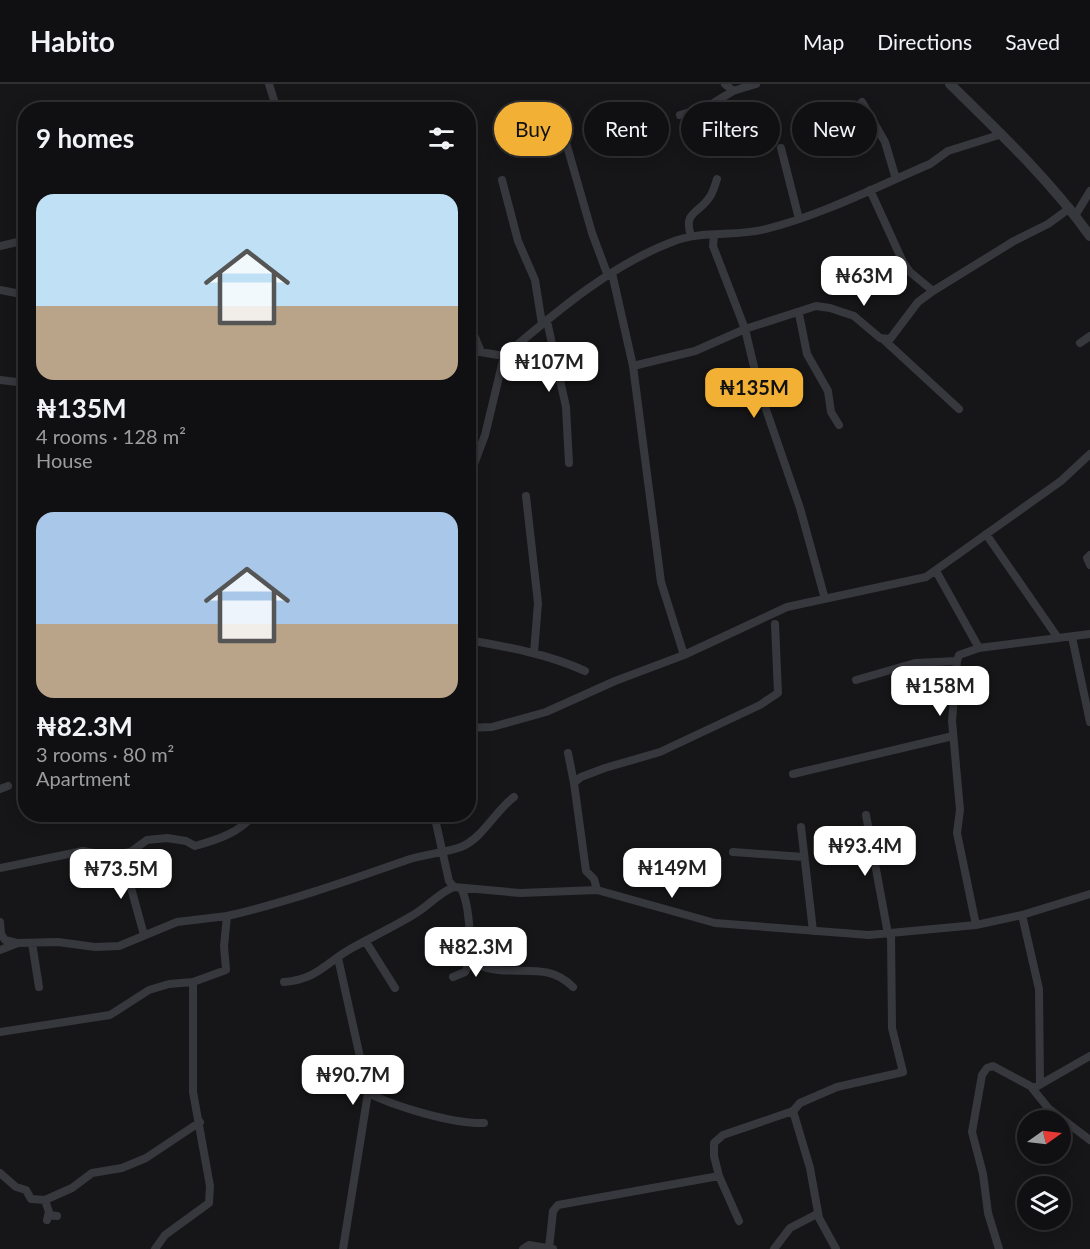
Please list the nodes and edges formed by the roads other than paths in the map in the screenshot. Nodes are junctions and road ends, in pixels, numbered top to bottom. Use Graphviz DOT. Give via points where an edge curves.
graph roads {
  1 [pos="269,84"];
  2 [pos="725,84"];
  3 [pos="756,84"];
  4 [pos="950,84"];
  5 [pos="733,91"];
  6 [pos="275,102"];
  7 [pos="680,115"];
  8 [pos="877,128"];
  9 [pos="1002,134"];
  10 [pos="781,148"];
  11 [pos="570,156"];
  12 [pos="896,178"];
  13 [pos="717,179"];
  14 [pos="502,180"];
  15 [pos="870,190"];
  16 [pos="1090,191"];
  17 [pos="1073,212"];
  18 [pos="799,219"];
  19 [pos="691,236"];
  20 [pos="714,236"];
  21 [pos="1090,236"];
  22 [pos="18,242"];
  23 [pos="0,246"];
  24 [pos="610,274"];
  25 [pos="0,290"];
  26 [pos="933,291"];
  27 [pos="18,293"];
  28 [pos="799,314"];
  29 [pos="544,322"];
  30 [pos="745,330"];
  31 [pos="1090,336"];
  32 [pos="884,339"];
  33 [pos="476,340"];
  34 [pos="1080,343"];
  35 [pos="476,351"];
  36 [pos="481,352"];
  37 [pos="504,356"];
  38 [pos="633,366"];
  39 [pos="0,380"];
  40 [pos="18,382"];
  41 [pos="959,409"];
  42 [pos="839,425"];
  43 [pos="1090,454"];
  44 [pos="476,459"];
  45 [pos="569,463"];
  46 [pos="526,496"];
  47 [pos="986,534"];
  48 [pos="1090,555"];
  49 [pos="1090,565"];
  50 [pos="936,571"];
  51 [pos="825,599"];
  52 [pos="775,624"];
  53 [pos="1090,634"];
  54 [pos="1072,637"];
  55 [pos="1058,638"];
  56 [pos="476,642"];
  57 [pos="979,648"];
  58 [pos="534,653"];
  59 [pos="684,655"];
  60 [pos="957,661"];
  61 [pos="585,671"];
  62 [pos="856,680"];
  63 [pos="1090,722"];
  64 [pos="476,728"];
  65 [pos="953,736"];
  66 [pos="568,753"];
  67 [pos="793,774"];
  68 [pos="574,783"];
  69 [pos="514,797"];
  70 [pos="866,815"];
  71 [pos="245,822"];
  72 [pos="436,822"];
  73 [pos="801,827"];
  74 [pos="442,850"];
  75 [pos="733,852"];
  76 [pos="106,855"];
  77 [pos="804,858"];
  78 [pos="0,868"];
  79 [pos="452,887"];
  80 [pos="597,890"];
  81 [pos="1090,894"];
  82 [pos="1022,915"];
  83 [pos="226,916"];
  84 [pos="0,922"];
  85 [pos="976,925"];
  86 [pos="813,931"];
  87 [pos="890,934"];
  88 [pos="144,936"];
  89 [pos="366,942"];
  90 [pos="32,943"];
  91 [pos="18,944"];
  92 [pos="0,950"];
  93 [pos="473,956"];
  94 [pos="338,958"];
  95 [pos="453,977"];
  96 [pos="193,982"];
  97 [pos="284,982"];
  98 [pos="39,987"];
  99 [pos="573,987"];
  100 [pos="395,988"];
  101 [pos="0,1032"];
  102 [pos="1090,1056"];
  103 [pos="1036,1085"];
  104 [pos="368,1093"];
  105 [pos="793,1111"];
  106 [pos="200,1122"];
  107 [pos="484,1123"];
  108 [pos="1090,1140"];
  109 [pos="0,1173"];
  110 [pos="719,1176"];
  111 [pos="45,1200"];
  112 [pos="818,1214"];
  113 [pos="51,1217"];
  114 [pos="739,1221"];
  115 [pos="551,1248"];
  116 [pos="155,1249"];
  117 [pos="343,1249"];
  118 [pos="523,1249"];
  119 [pos="774,1249"];
  120 [pos="836,1249"];
  121 [pos="999,1249"];
  1 -- 6 [label="street"];
  2 -- 5 [label="street"];
  3 -- 5 [label="street"];
  4 -- 9 [label="street"];
  5 -- 7 [label="street" via="707,107"];
  8 -- 12 [label="street"];
  9 -- 12 [label="street" via="948,151 930,164"];
  9 -- 17 [label="street"];
  10 -- 18 [label="street"];
  11 -- 24 [label="street" via="595,242"];
  12 -- 15 [label="street"];
  13 -- 19 [label="street" via="709,198 690,217"];
  14 -- 29 [label="street" via="518,241 535,280"];
  15 -- 18 [label="street"];
  15 -- 26 [label="street" via="903,262"];
  16 -- 17 [label="street"];
  17 -- 21 [label="street"];
  17 -- 26 [label="street" via="1014,241"];
  18 -- 20 [label="street" via="749,233"];
  19 -- 20 [label="street"];
  19 -- 24 [label="street" via="660,247"];
  20 -- 30 [label="street" via="715,253"];
  22 -- 23 [label="street"];
  24 -- 29 [label="street"];
  24 -- 38 [label="street"];
  25 -- 27 [label="street"];
  26 -- 32 [label="street" via="918,302 890,339"];
  28 -- 30 [label="street"];
  28 -- 32 [label="street" via="816,306 844,312"];
  28 -- 42 [label="street" via="807,354 828,391 831,412"];
  29 -- 37 [label="street"];
  29 -- 45 [label="street" via="566,407"];
  30 -- 38 [label="street" via="695,351"];
  30 -- 51 [label="street" via="760,392 800,508"];
  31 -- 34 [label="street"];
  32 -- 41 [label="street"];
  33 -- 36 [label="street"];
  35 -- 36 [label="street"];
  36 -- 37 [label="street"];
  37 -- 44 [label="street"];
  38 -- 59 [label="street" via="661,582"];
  39 -- 40 [label="street"];
  43 -- 47 [label="street" via="1061,481"];
  46 -- 58 [label="street" via="538,603"];
  47 -- 50 [label="street"];
  47 -- 55 [label="street"];
  48 -- 49 [label="street"];
  50 -- 51 [label="street" via="926,577"];
  50 -- 57 [label="street"];
  51 -- 59 [label="street" via="787,607"];
  52 -- 68 [label="street" via="778,693 660,752 604,768"];
  53 -- 54 [label="street"];
  54 -- 55 [label="street"];
  54 -- 63 [label="street"];
  55 -- 57 [label="street"];
  56 -- 58 [label="street"];
  57 -- 60 [label="street" via="959,655"];
  58 -- 61 [label="street"];
  59 -- 64 [label="street" via="537,715"];
  60 -- 62 [label="street" via="915,663"];
  60 -- 65 [label="street"];
  65 -- 67 [label="street"];
  65 -- 85 [label="street" via="960,810 957,833"];
  66 -- 68 [label="street"];
  68 -- 80 [label="street" via="586,871"];
  69 -- 74 [label="street" via="500,807 472,840"];
  70 -- 87 [label="street"];
  71 -- 76 [label="street" via="212,842 195,846 167,838 147,840 132,851"];
  72 -- 74 [label="street"];
  73 -- 77 [label="street"];
  74 -- 79 [label="street"];
  74 -- 83 [label="street" via="275,905"];
  75 -- 77 [label="street"];
  76 -- 78 [label="street" via="84,851"];
  76 -- 88 [label="street" via="124,866"];
  77 -- 86 [label="street"];
  79 -- 80 [label="street" via="520,893"];
  79 -- 89 [label="street" via="414,915"];
  79 -- 93 [label="street" via="466,899"];
  80 -- 86 [label="street" via="693,919"];
  81 -- 82 [label="street"];
  82 -- 85 [label="street"];
  82 -- 103 [label="street" via="1039,989"];
  83 -- 88 [label="street" via="177,922"];
  83 -- 96 [label="street" via="226,970"];
  84 -- 91 [label="street" via="5,940"];
  85 -- 87 [label="street"];
  86 -- 87 [label="street"];
  87 -- 105 [label="street" via="892,1028 903,1072 837,1087 800,1103"];
  88 -- 90 [label="street" via="119,946"];
  89 -- 94 [label="street"];
  89 -- 100 [label="street"];
  90 -- 91 [label="street"];
  90 -- 98 [label="street"];
  91 -- 92 [label="street"];
  93 -- 95 [label="street" via="465,972"];
  93 -- 99 [label="street" via="476,964 485,968 507,973 547,971"];
  94 -- 97 [label="street" via="311,977"];
  94 -- 104 [label="street"];
  96 -- 101 [label="street" via="149,990 110,1015"];
  96 -- 106 [label="street" via="193,1092"];
  102 -- 103 [label="street"];
  103 -- 108 [label="street" via="1049,1109"];
  103 -- 121 [label="street" via="993,1066 987,1068 980,1080 972,1132"];
  104 -- 107 [label="street" via="410,1110"];
  104 -- 117 [label="street"];
  105 -- 110 [label="street" via="723,1135 714,1143"];
  105 -- 112 [label="street" via="810,1168"];
  106 -- 111 [label="street" via="146,1158 122,1168 92,1173 72,1188"];
  106 -- 116 [label="street" via="209,1203 165,1235"];
  109 -- 111 [label="street" via="26,1190 31,1199"];
  110 -- 114 [label="street"];
  110 -- 115 [label="street" via="558,1204 553,1211"];
  111 -- 113 [label="street"];
  112 -- 119 [label="street" via="790,1228"];
  112 -- 120 [label="street"];
  115 -- 118 [label="street" via="529,1245"];
}
